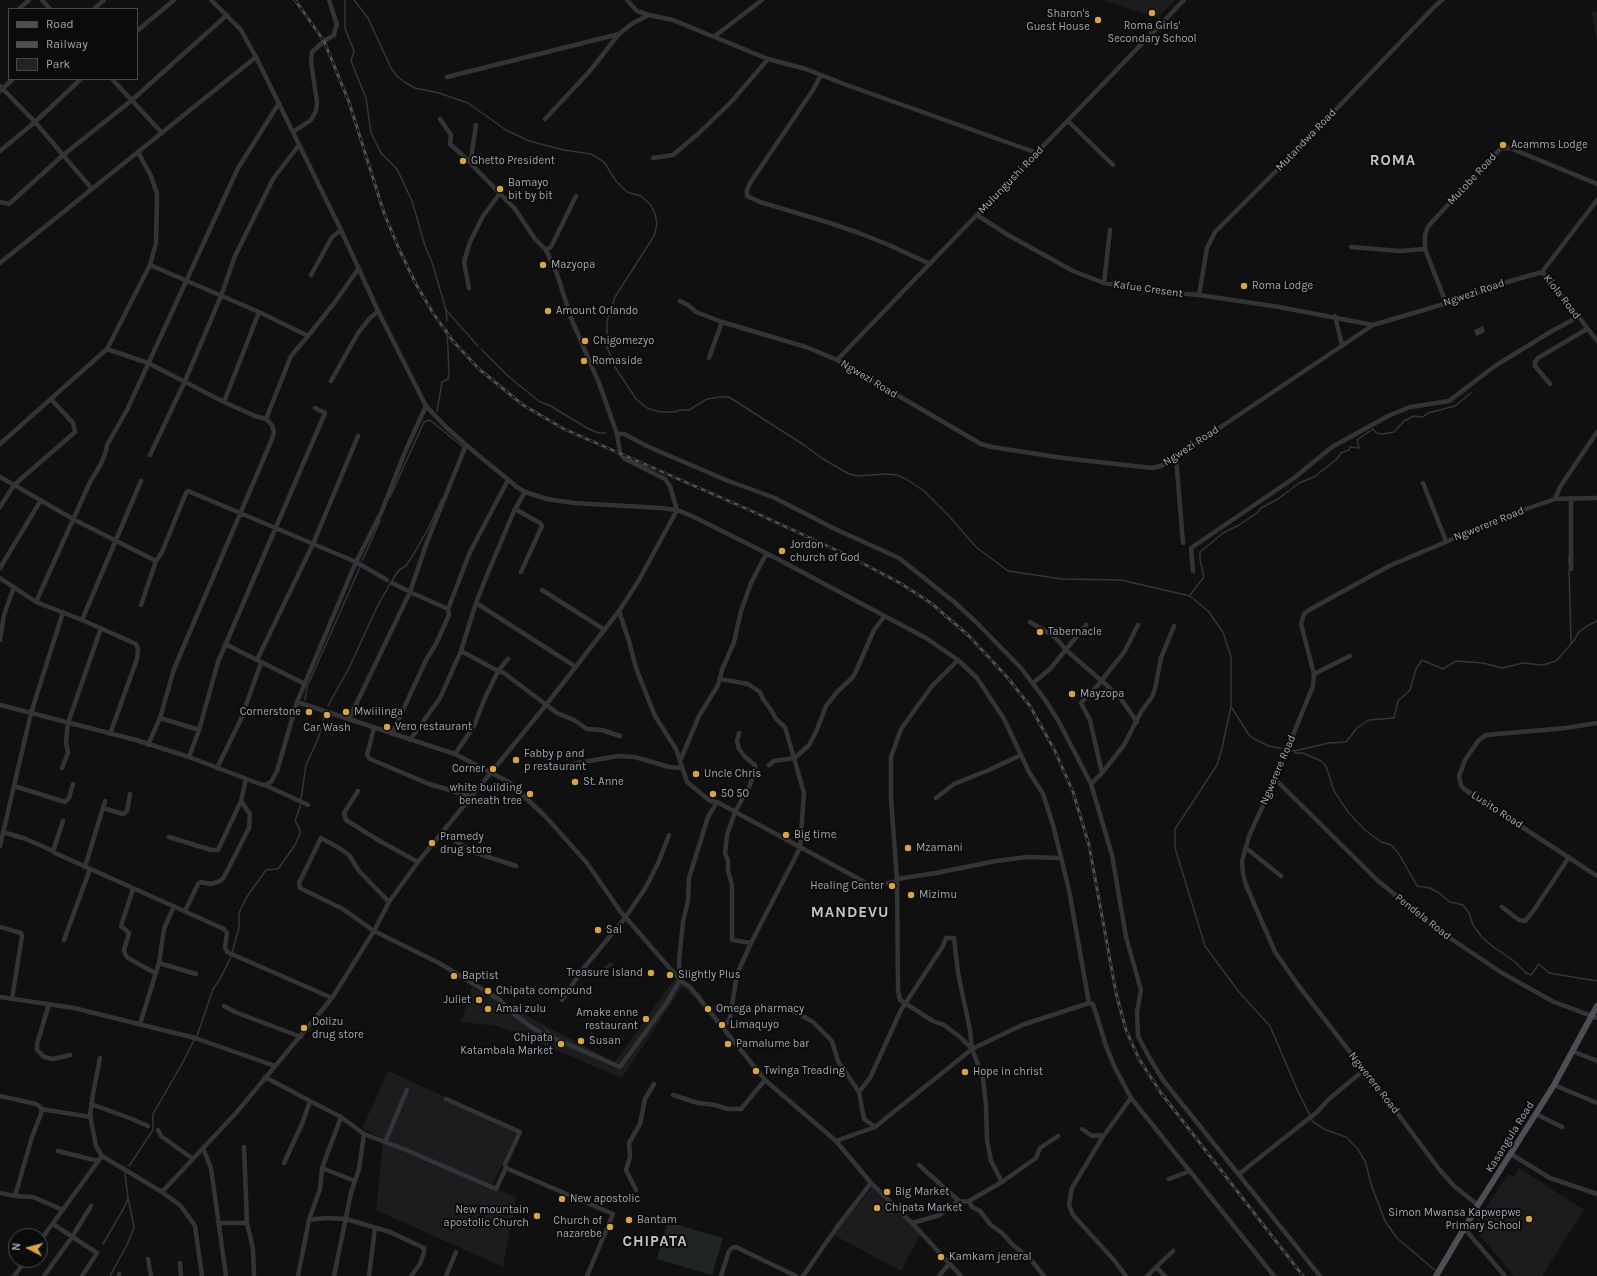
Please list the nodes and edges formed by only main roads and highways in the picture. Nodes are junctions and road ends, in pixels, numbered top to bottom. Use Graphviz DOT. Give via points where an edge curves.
graph roads {
  1 [pos="1597,1006"];
  2 [pos="1594,1017"];
  3 [pos="1436,1276"];
  1 -- 2 [label="main road, Kasangula Road"];
  2 -- 3 [label="main road, Kasangula Road"];
}
